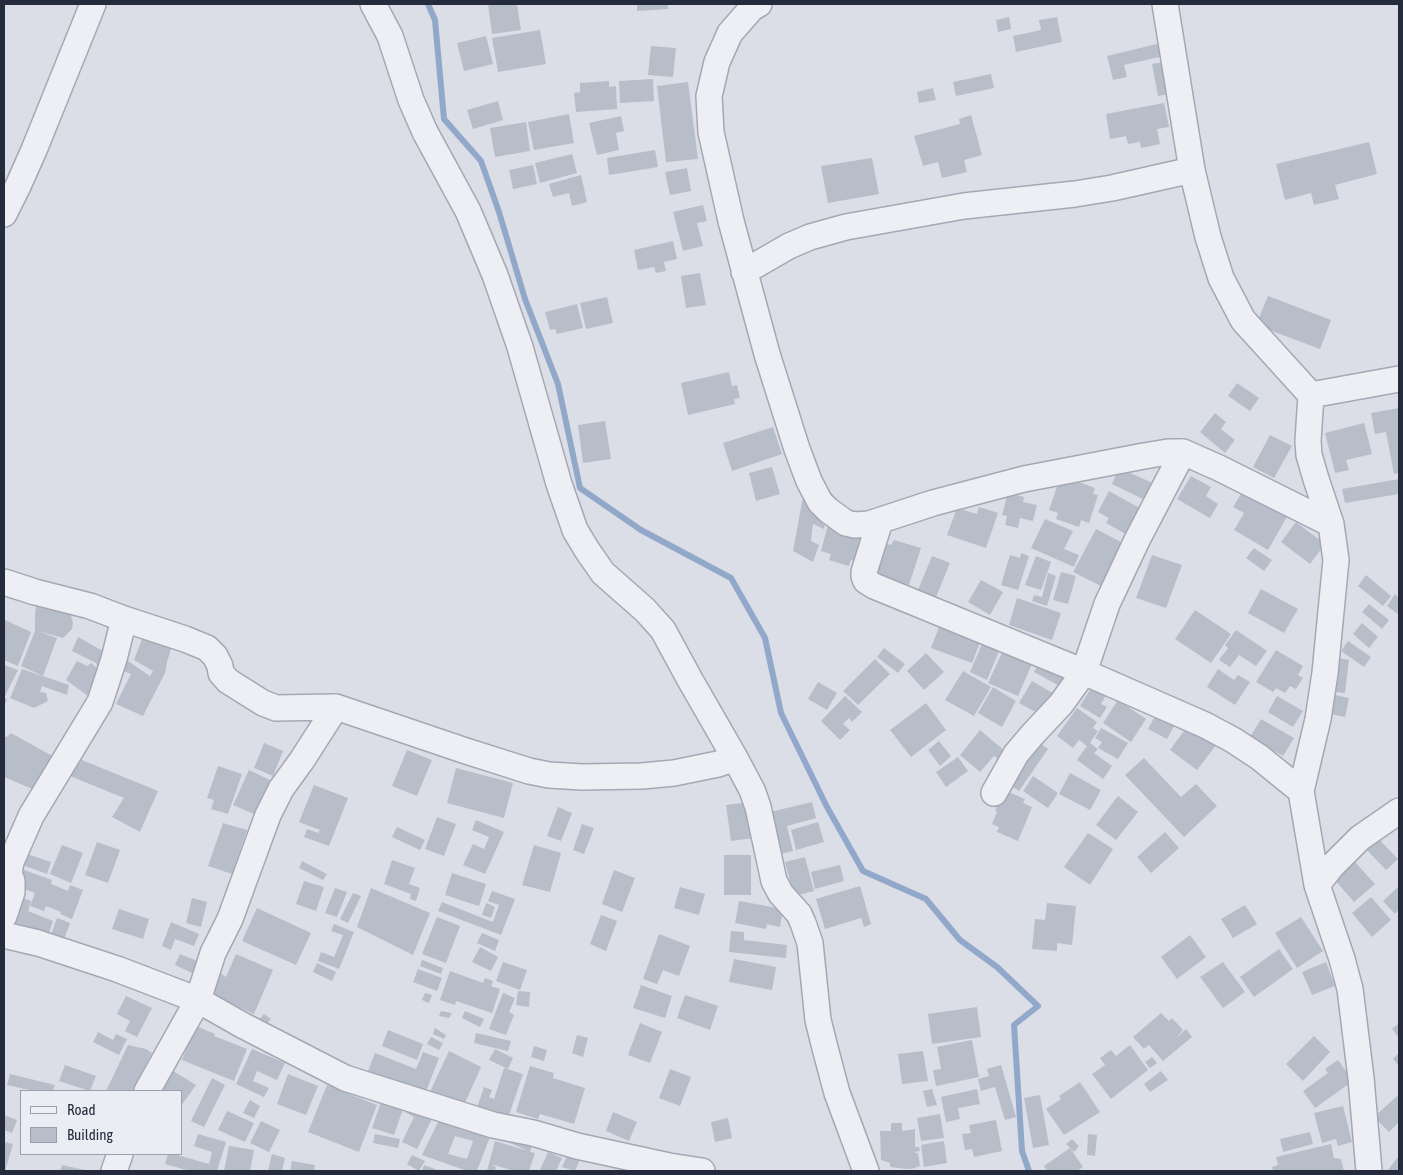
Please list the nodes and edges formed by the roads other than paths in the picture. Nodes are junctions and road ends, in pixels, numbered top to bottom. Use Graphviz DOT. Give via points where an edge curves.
graph roads {
  1 [pos="93,4"];
  2 [pos="373,4"];
  3 [pos="759,4"];
  4 [pos="1166,4"];
  5 [pos="1192,170"];
  6 [pos="4,214"];
  7 [pos="744,272"];
  8 [pos="1399,379"];
  9 [pos="1311,395"];
  10 [pos="1183,452"];
  11 [pos="880,521"];
  12 [pos="1331,524"];
  13 [pos="4,582"];
  14 [pos="124,619"];
  15 [pos="1084,672"];
  16 [pos="336,708"];
  17 [pos="735,758"];
  18 [pos="1301,791"];
  19 [pos="994,793"];
  20 [pos="1399,811"];
  21 [pos="1317,885"];
  22 [pos="4,916"];
  23 [pos="4,935"];
  24 [pos="198,1000"];
  25 [pos="148,1090"];
  26 [pos="120,1155"];
  27 [pos="114,1171"];
  28 [pos="702,1171"];
  29 [pos="866,1171"];
  30 [pos="1369,1171"];
  1 -- 6 [label="street" via="34,150"];
  2 -- 17 [label="street" via="390,36 425,132 468,211 495,275 575,530 603,573 663,630"];
  3 -- 7 [label="street" via="730,33 717,62 709,96 711,132"];
  4 -- 5 [label="street"];
  5 -- 7 [label="street" via="1112,188 964,206 846,227 789,246"];
  5 -- 9 [label="street" via="1208,237 1231,298 1243,320"];
  7 -- 11 [label="street" via="809,482 820,502 846,523"];
  8 -- 9 [label="street"];
  9 -- 12 [label="street" via="1309,455"];
  10 -- 11 [label="street" via="1144,456 1024,479"];
  10 -- 12 [label="street"];
  10 -- 15 [label="street" via="1107,604"];
  11 -- 15 [label="street" via="864,572 866,581"];
  12 -- 18 [label="street" via="1336,560 1325,672"];
  13 -- 14 [label="street"];
  14 -- 16 [label="street" via="207,648 228,681 263,703 276,708"];
  14 -- 22 [label="street" via="100,702 31,816 11,862 12,892"];
  15 -- 18 [label="street" via="1233,740"];
  15 -- 19 [label="street" via="1061,704 1016,754"];
  16 -- 17 [label="street" via="549,775 658,775"];
  16 -- 24 [label="street" via="281,789 268,815 230,919 213,953"];
  17 -- 29 [label="street" via="758,807 774,881 799,914 810,943 818,1020 837,1093"];
  18 -- 21 [label="street"];
  20 -- 21 [label="street" via="1354,844"];
  21 -- 30 [label="street" via="1350,989"];
  23 -- 24 [label="street" via="117,969"];
  24 -- 25 [label="street"];
  24 -- 28 [label="street" via="345,1078 493,1125"];
  26 -- 27 [label="street"];
}
